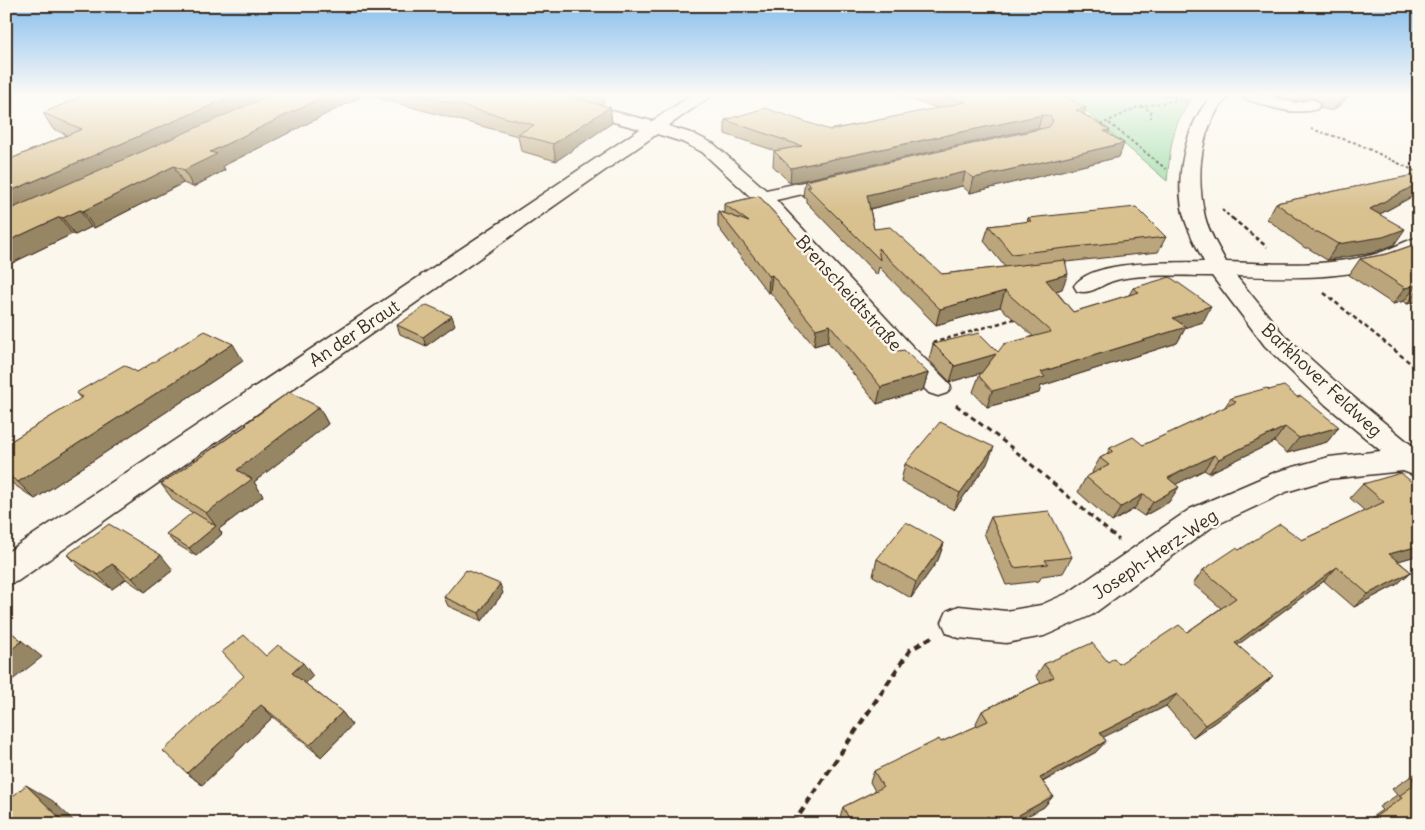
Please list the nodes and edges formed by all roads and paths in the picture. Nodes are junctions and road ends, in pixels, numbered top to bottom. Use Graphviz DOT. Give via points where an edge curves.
graph roads {
  1 [pos="645,134"];
  2 [pos="673,134"];
  3 [pos="1123,134"];
  4 [pos="1198,134"];
  5 [pos="1327,134"];
  6 [pos="1162,166"];
  7 [pos="1419,173"];
  8 [pos="856,176"];
  9 [pos="762,197"];
  10 [pos="1419,243"];
  11 [pos="1218,269"];
  12 [pos="1085,286"];
  13 [pos="1023,316"];
  14 [pos="903,352"];
  15 [pos="938,388"];
  16 [pos="1415,461"];
  17 [pos="1143,560"];
  18 [pos="6,571"];
  19 [pos="959,622"];
  20 [pos="793,824"];
  1 -- 18 [label="street, An der Braut"];
  2 -- 9 [label="street, Brenscheidtstraße" via="708,148"];
  3 -- 6 [label="path"];
  4 -- 11 [label="street, Barkhover Feldweg" via="1190,182 1195,219"];
  5 -- 7 [label="path" via="1356,143"];
  8 -- 9 [label="street"];
  9 -- 14 [label="street, Brenscheidtstraße"];
  10 -- 11 [label="street" via="1381,259 1350,265"];
  11 -- 12 [label="street" via="1130,271 1107,275"];
  11 -- 16 [label="street, Barkhover Feldweg" via="1274,340 1336,398"];
  13 -- 14 [label="path"];
  14 -- 15 [label="street, Brenscheidtstraße"];
  15 -- 17 [label="path"];
  16 -- 17 [label="street, Joseph-Herz-Weg" via="1329,468 1276,484 1201,518"];
  17 -- 19 [label="street, Joseph-Herz-Weg" via="1080,604 1044,620 1006,627"];
  19 -- 20 [label="path" via="910,650"];
}
